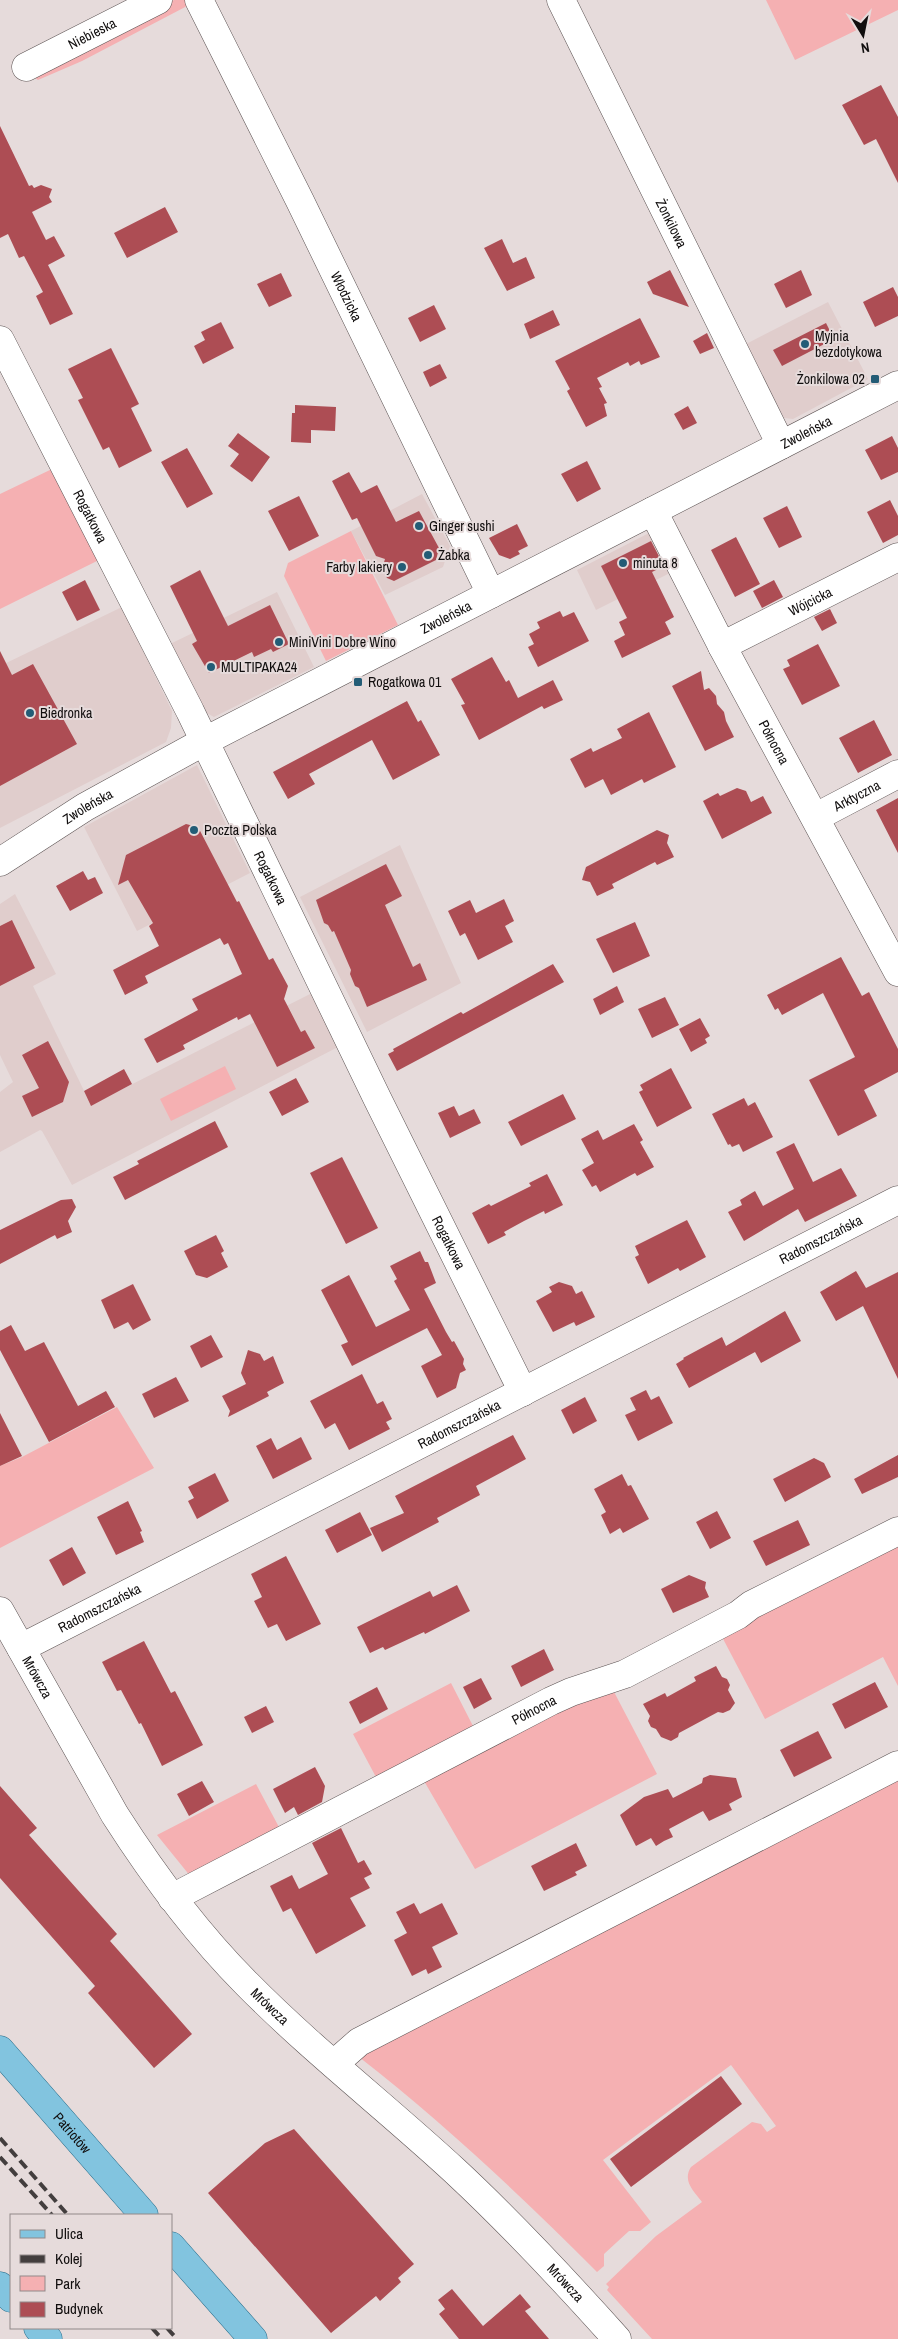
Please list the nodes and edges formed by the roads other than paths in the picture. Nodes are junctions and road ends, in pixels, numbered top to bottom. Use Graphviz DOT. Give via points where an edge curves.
graph roads {
  1 [pos="158,0"];
  2 [pos="199,0"];
  3 [pos="561,0"];
  4 [pos="26,67"];
  5 [pos="0,340"];
  6 [pos="898,385"];
  7 [pos="781,445"];
  8 [pos="653,511"];
  9 [pos="898,556"];
  10 [pos="490,594"];
  11 [pos="722,646"];
  12 [pos="205,741"];
  13 [pos="898,774"];
  14 [pos="816,816"];
  15 [pos="0,862"];
  16 [pos="894,956"];
  17 [pos="898,1200"];
  18 [pos="523,1392"];
  19 [pos="898,1531"];
  20 [pos="0,1611"];
  21 [pos="20,1648"];
  22 [pos="898,1766"];
  23 [pos="172,1898"];
  24 [pos="0,2050"];
  25 [pos="334,2064"];
  26 [pos="143,2214"];
  27 [pos="172,2247"];
  28 [pos="0,2286"];
  29 [pos="10,2297"];
  30 [pos="39,2329"];
  31 [pos="48,2339"];
  32 [pos="253,2339"];
  33 [pos="617,2339"];
  1 -- 4 [label="street, Niebieska"];
  2 -- 10 [label="street, Włodzicka"];
  3 -- 7 [label="street, Żonkilowa"];
  5 -- 12 [label="street, Rogatkowa"];
  6 -- 7 [label="street, Zwoleńska"];
  7 -- 8 [label="street, Zwoleńska"];
  8 -- 10 [label="street, Zwoleńska"];
  8 -- 11 [label="street, Północna"];
  9 -- 11 [label="street, Wójcicka"];
  10 -- 12 [label="street, Zwoleńska"];
  11 -- 14 [label="street, Północna"];
  12 -- 15 [label="street, Zwoleńska" via="89,804"];
  12 -- 18 [label="street, Rogatkowa"];
  13 -- 14 [label="street, Arktyczna"];
  14 -- 16 [label="street, Północna"];
  17 -- 18 [label="street, Radomszczańska"];
  18 -- 21 [label="street, Radomszczańska"];
  19 -- 23 [label="street, Północna" via="751,1605 636,1668 551,1701"];
  20 -- 21 [label="street, Mrówcza"];
  21 -- 23 [label="street, Mrówcza" via="115,1815"];
  22 -- 25 [label="street" via="359,2042"];
  23 -- 25 [label="street, Mrówcza" via="247,1985"];
  24 -- 26 [label="main road, Patriotów"];
  25 -- 33 [label="street, Mrówcza" via="530,2242"];
  27 -- 32 [label="main road"];
  28 -- 29 [label="main road"];
  30 -- 31 [label="main road"];
}
